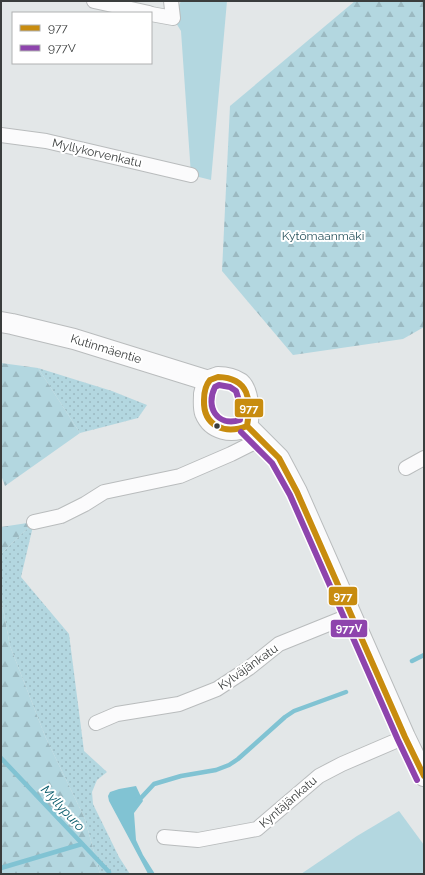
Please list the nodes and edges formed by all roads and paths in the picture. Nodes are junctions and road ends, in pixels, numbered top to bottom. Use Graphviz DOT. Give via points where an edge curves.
graph roads {
  1 [pos="94,1"];
  2 [pos="171,1"];
  3 [pos="145,12"];
  4 [pos="152,13"];
  5 [pos="1,135"];
  6 [pos="192,175"];
  7 [pos="1,322"];
  8 [pos="209,381"];
  9 [pos="254,432"];
  10 [pos="424,458"];
  11 [pos="406,468"];
  12 [pos="34,522"];
  13 [pos="351,615"];
  14 [pos="96,723"];
  15 [pos="406,737"];
  16 [pos="424,776"];
  17 [pos="164,837"];
  1 -- 3 [label="street"];
  2 -- 4 [label="street" via="172,18"];
  5 -- 6 [label="street, Myllykorvenkatu" via="46,141"];
  7 -- 8 [label="street, Kutinmäentie" via="74,339"];
  8 -- 9 [label="street, Kutinmäentie" via="227,377 240,383 245,391"];
  8 -- 9 [label="street" via="205,388 204,406 205,414 210,420 224,430"];
  9 -- 12 [label="street" via="231,454 180,476 104,492 61,516"];
  9 -- 13 [label="street" via="279,458 297,492"];
  10 -- 11 [label="street"];
  13 -- 14 [label="street, Kylväjänkatu" via="279,644 217,689 179,704 117,714"];
  13 -- 15 [label="street"];
  15 -- 16 [label="street"];
  15 -- 17 [label="street, Kyntäjänkatu" via="319,776 257,829 198,840"];
}
